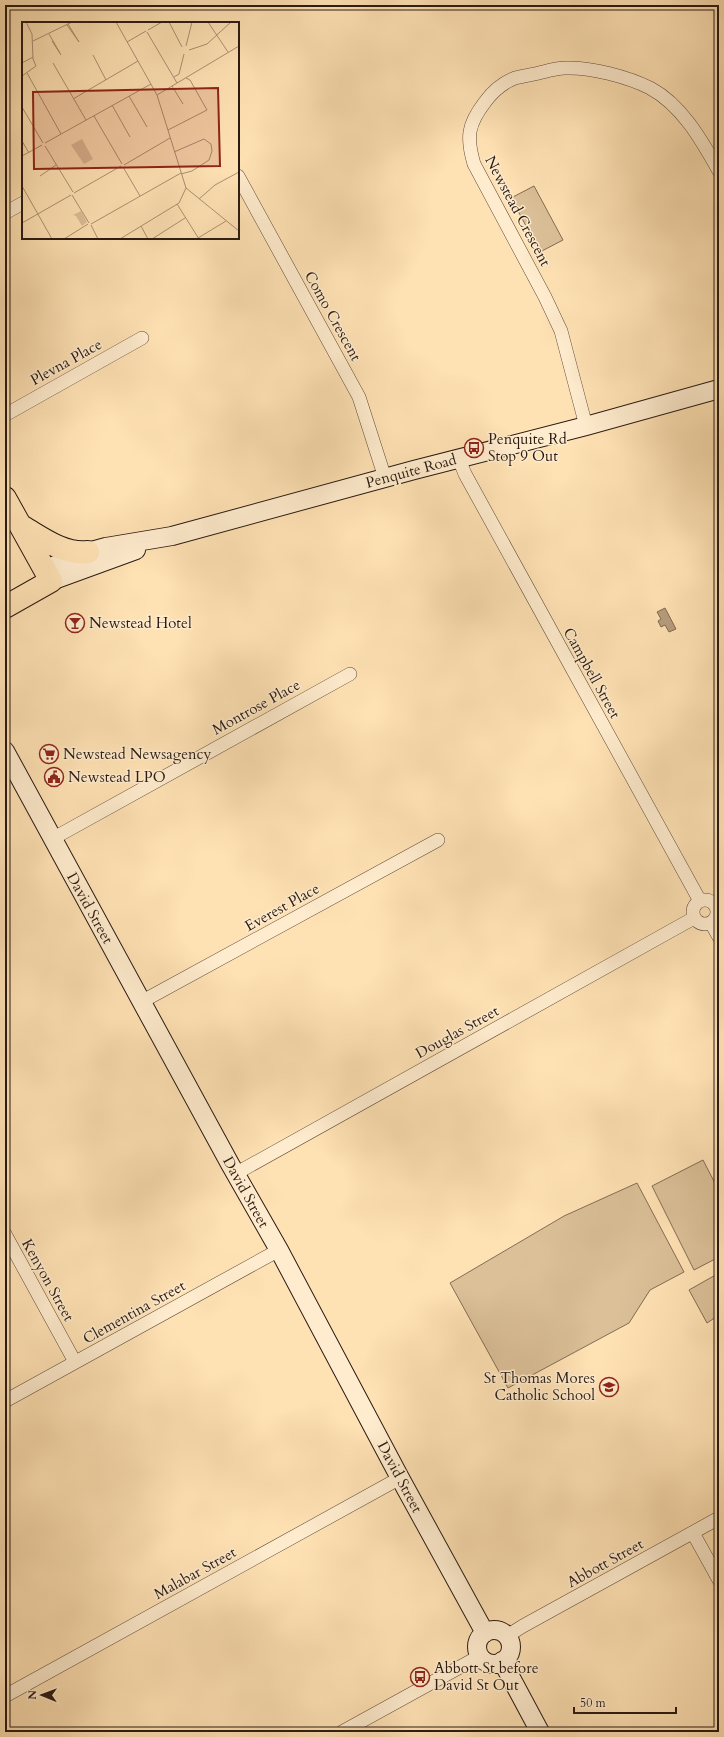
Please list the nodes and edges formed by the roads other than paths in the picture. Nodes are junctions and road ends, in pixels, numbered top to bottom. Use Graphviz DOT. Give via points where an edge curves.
graph roads {
  1 [pos="719,171"];
  2 [pos="239,178"];
  3 [pos="22,204"];
  4 [pos="5,213"];
  5 [pos="142,338"];
  6 [pos="719,389"];
  7 [pos="5,414"];
  8 [pos="586,426"];
  9 [pos="459,459"];
  10 [pos="385,478"];
  11 [pos="5,498"];
  12 [pos="20,525"];
  13 [pos="172,536"];
  14 [pos="88,552"];
  15 [pos="48,575"];
  16 [pos="5,590"];
  17 [pos="5,607"];
  18 [pos="350,674"];
  19 [pos="5,751"];
  20 [pos="52,839"];
  21 [pos="438,840"];
  22 [pos="700,901"];
  23 [pos="718,908"];
  24 [pos="694,918"];
  25 [pos="711,923"];
  26 [pos="719,937"];
  27 [pos="141,1002"];
  28 [pos="235,1174"];
  29 [pos="5,1234"];
  30 [pos="278,1250"];
  31 [pos="75,1362"];
  32 [pos="5,1401"];
  33 [pos="400,1478"];
  34 [pos="719,1518"];
  35 [pos="693,1532"];
  36 [pos="719,1580"];
  37 [pos="485,1633"];
  38 [pos="507,1636"];
  39 [pos="480,1656"];
  40 [pos="502,1661"];
  41 [pos="5,1696"];
  42 [pos="342,1732"];
  43 [pos="540,1732"];
  1 -- 8 [label="street, Newstead Crescent" via="690,124 672,103 650,88 624,78 565,68 515,78 493,90 474,116 470,132 474,164 561,331"];
  2 -- 10 [label="street, Como Crescent" via="359,397"];
  3 -- 4 [label="street"];
  5 -- 7 [label="street, Plevna Place"];
  6 -- 8 [label="street, Penquite Road"];
  8 -- 9 [label="street, Penquite Road"];
  9 -- 10 [label="street, Penquite Road"];
  9 -- 22 [label="street, Campbell Street"];
  10 -- 13 [label="street, Penquite Road"];
  11 -- 12 [label="highway"];
  12 -- 14 [label="highway" via="58,547 73,552"];
  12 -- 15 [label="highway"];
  13 -- 14 [label="street, Penquite Road"];
  13 -- 15 [label="street, Penquite Road"];
  14 -- 15 [label="street, Penquite Road"];
  15 -- 16 [label="highway"];
  15 -- 17 [label="highway"];
  18 -- 20 [label="street, Montrose Place"];
  19 -- 20 [label="street, David Street"];
  20 -- 27 [label="street, David Street"];
  21 -- 27 [label="street, Everest Place"];
  22 -- 23 [label="street" via="712,902"];
  22 -- 24 [label="street" via="694,907"];
  23 -- 25 [label="street" via="717,917"];
  24 -- 25 [label="street" via="700,924"];
  24 -- 28 [label="street, Douglas Street"];
  25 -- 26 [label="street"];
  27 -- 28 [label="street, David Street"];
  28 -- 30 [label="street, David Street"];
  29 -- 31 [label="street, Kenyon Street"];
  30 -- 31 [label="street, Clementina Street"];
  30 -- 33 [label="street, David Street"];
  31 -- 32 [label="street, Clementina Street"];
  33 -- 37 [label="street, David Street"];
  33 -- 41 [label="street, Malabar Street"];
  34 -- 35 [label="street, Abbott Street"];
  35 -- 36 [label="street"];
  35 -- 38 [label="street, Abbott Street"];
  37 -- 38 [label="street" via="496,1630"];
  37 -- 39 [label="street" via="478,1643"];
  38 -- 40 [label="street" via="510,1650"];
  39 -- 40 [label="street" via="490,1663"];
  39 -- 42 [label="street"];
  40 -- 43 [label="street"];
}
